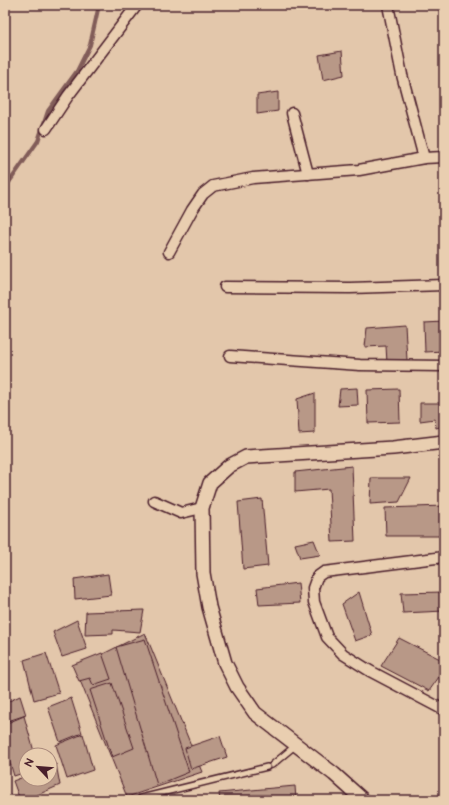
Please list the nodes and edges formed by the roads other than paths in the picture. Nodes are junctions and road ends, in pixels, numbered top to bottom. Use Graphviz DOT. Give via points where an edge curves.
graph roads {
  1 [pos="137,5"];
  2 [pos="388,5"];
  3 [pos="292,113"];
  4 [pos="46,129"];
  5 [pos="444,157"];
  6 [pos="424,158"];
  7 [pos="308,174"];
  8 [pos="169,252"];
  9 [pos="444,286"];
  10 [pos="225,287"];
  11 [pos="230,356"];
  12 [pos="444,366"];
  13 [pos="444,442"];
  14 [pos="154,502"];
  15 [pos="202,508"];
  16 [pos="444,557"];
  17 [pos="444,710"];
  18 [pos="297,745"];
  19 [pos="141,798"];
  20 [pos="362,800"];
  1 -- 4 [label="street"];
  2 -- 6 [label="street" via="402,75"];
  3 -- 7 [label="street"];
  5 -- 6 [label="street"];
  6 -- 7 [label="street" via="359,170"];
  7 -- 8 [label="street" via="253,178 213,186 203,194 192,210"];
  9 -- 10 [label="street"];
  11 -- 12 [label="street" via="360,365"];
  13 -- 15 [label="street" via="393,448 246,457 229,466 210,483"];
  14 -- 15 [label="street" via="181,513"];
  15 -- 18 [label="street" via="203,573 208,607 225,663 237,687 255,713"];
  16 -- 17 [label="street" via="324,572 317,577 313,588 314,602 327,637 343,654"];
  18 -- 19 [label="lane" via="270,766"];
  18 -- 20 [label="street"];
}
